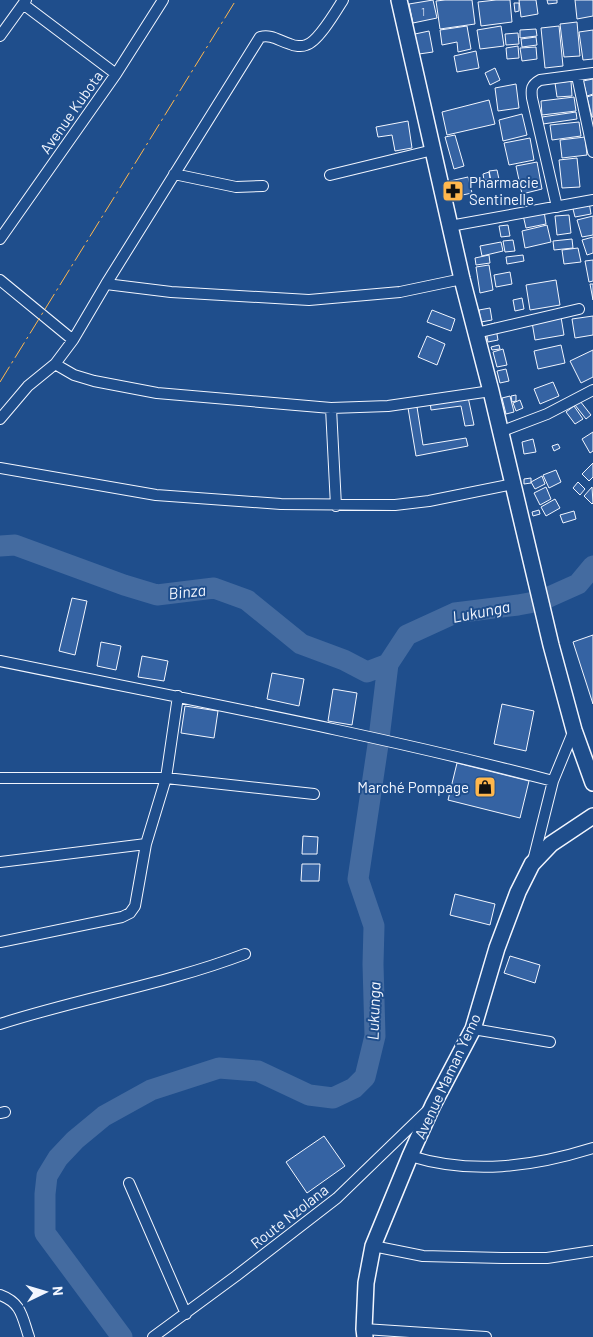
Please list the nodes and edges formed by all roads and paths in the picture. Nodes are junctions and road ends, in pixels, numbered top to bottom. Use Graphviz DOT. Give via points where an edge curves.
graph roads {
  1 [pos="163,0"];
  2 [pos="344,0"];
  3 [pos="400,0"];
  4 [pos="24,2"];
  5 [pos="0,36"];
  6 [pos="593,73"];
  7 [pos="116,74"];
  8 [pos="577,76"];
  9 [pos="433,150"];
  10 [pos="593,152"];
  11 [pos="174,174"];
  12 [pos="330,175"];
  13 [pos="264,186"];
  14 [pos="593,200"];
  15 [pos="557,207"];
  16 [pos="450,226"];
  17 [pos="0,239"];
  18 [pos="462,279"];
  19 [pos="0,280"];
  20 [pos="106,284"];
  21 [pos="579,309"];
  22 [pos="476,333"];
  23 [pos="73,340"];
  24 [pos="55,364"];
  25 [pos="593,390"];
  26 [pos="491,391"];
  27 [pos="331,408"];
  28 [pos="0,419"];
  29 [pos="500,432"];
  30 [pos="0,468"];
  31 [pos="513,484"];
  32 [pos="336,506"];
  33 [pos="0,661"];
  34 [pos="178,696"];
  35 [pos="574,730"];
  36 [pos="585,756"];
  37 [pos="593,772"];
  38 [pos="0,778"];
  39 [pos="166,778"];
  40 [pos="553,781"];
  41 [pos="593,782"];
  42 [pos="314,794"];
  43 [pos="593,816"];
  44 [pos="146,844"];
  45 [pos="0,862"];
  46 [pos="532,864"];
  47 [pos="0,942"];
  48 [pos="245,954"];
  49 [pos="0,1024"];
  50 [pos="473,1028"];
  51 [pos="550,1042"];
  52 [pos="434,1105"];
  53 [pos="593,1148"];
  54 [pos="410,1156"];
  55 [pos="129,1183"];
  56 [pos="373,1246"];
  57 [pos="593,1250"];
  58 [pos="0,1295"];
  59 [pos="186,1314"];
  60 [pos="365,1333"];
  61 [pos="154,1336"];
  62 [pos="29,1337"];
  63 [pos="486,1337"];
  1 -- 7 [label="street, Avenue Kubota"];
  2 -- 11 [label="street" via="314,41 306,46 260,37"];
  3 -- 9 [label="street"];
  4 -- 5 [label="street"];
  4 -- 7 [label="street"];
  6 -- 8 [label="street"];
  7 -- 17 [label="street, Avenue Kubota"];
  8 -- 10 [label="street"];
  8 -- 15 [label="street" via="540,80 531,89"];
  9 -- 12 [label="street"];
  9 -- 16 [label="street"];
  11 -- 13 [label="street" via="236,187"];
  11 -- 20 [label="street"];
  14 -- 15 [label="street"];
  15 -- 16 [label="street"];
  16 -- 18 [label="street"];
  18 -- 20 [label="street" via="400,292 309,300 171,292"];
  18 -- 22 [label="street"];
  19 -- 23 [label="street"];
  20 -- 23 [label="street"];
  21 -- 22 [label="street"];
  22 -- 26 [label="street"];
  23 -- 24 [label="street"];
  24 -- 27 [label="street" via="94,381 157,393"];
  24 -- 28 [label="street" via="28,386"];
  25 -- 29 [label="street" via="547,414"];
  26 -- 27 [label="street" via="388,406"];
  26 -- 29 [label="street"];
  27 -- 32 [label="street"];
  29 -- 31 [label="street"];
  30 -- 32 [label="street" via="156,495"];
  31 -- 32 [label="street" via="430,501"];
  31 -- 35 [label="street"];
  33 -- 34 [label="street"];
  34 -- 39 [label="street"];
  34 -- 40 [label="street" via="390,741"];
  35 -- 36 [label="street"];
  35 -- 40 [label="street"];
  36 -- 37 [label="street"];
  36 -- 41 [label="street"];
  38 -- 39 [label="street"];
  39 -- 42 [label="street"];
  39 -- 44 [label="street"];
  40 -- 46 [label="street"];
  43 -- 46 [label="street, Avenue Maman Yemo" via="551,844"];
  44 -- 45 [label="street"];
  44 -- 47 [label="street" via="135,906 130,913"];
  46 -- 50 [label="street, Avenue Maman Yemo" via="497,948"];
  48 -- 49 [label="street" via="205,969"];
  50 -- 51 [label="street"];
  50 -- 52 [label="street, Avenue Maman Yemo"];
  52 -- 54 [label="street, Avenue Maman Yemo"];
  52 -- 59 [label="street, Route Nzolana" via="337,1198"];
  53 -- 54 [label="street" via="560,1158 486,1168 444,1165"];
  54 -- 56 [label="street, Avenue Maman Yemo"];
  55 -- 59 [label="street"];
  56 -- 57 [label="street" via="422,1256 502,1258 547,1258"];
  56 -- 60 [label="street, Avenue Maman Yemo" via="366,1283"];
  58 -- 62 [label="street" via="19,1306"];
  59 -- 61 [label="street, Route Nzolana"];
  60 -- 63 [label="street"];
}
